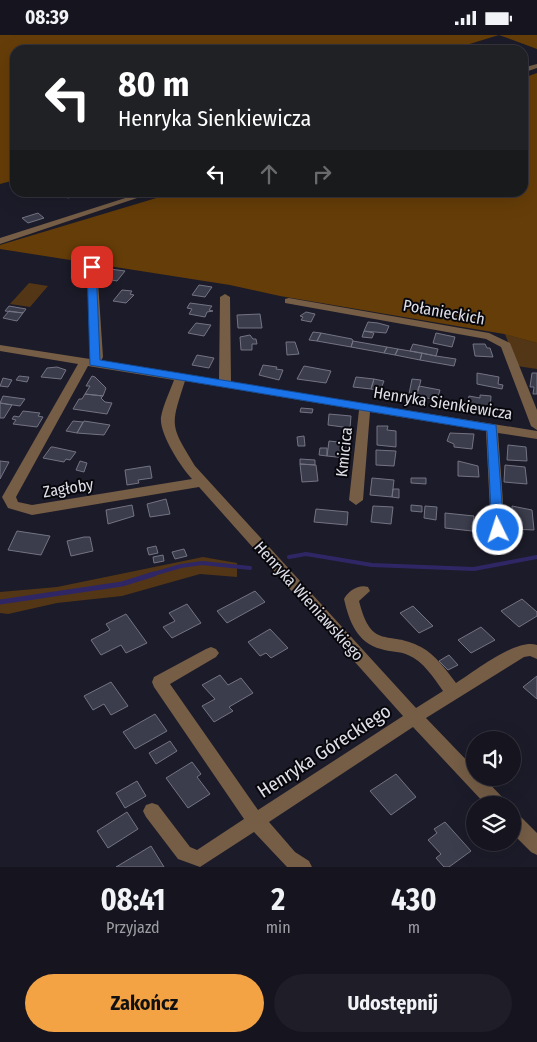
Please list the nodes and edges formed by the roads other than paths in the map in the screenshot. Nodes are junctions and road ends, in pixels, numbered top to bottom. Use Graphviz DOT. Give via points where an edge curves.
graph roads {
  1 [pos="136,197"];
  2 [pos="0,241"];
  3 [pos="92,267"];
  4 [pos="225,297"];
  5 [pos="289,301"];
  6 [pos="0,348"];
  7 [pos="89,362"];
  8 [pos="181,376"];
  9 [pos="225,384"];
  10 [pos="365,407"];
  11 [pos="537,426"];
  12 [pos="492,428"];
  13 [pos="537,435"];
  14 [pos="202,482"];
  15 [pos="356,500"];
  16 [pos="498,530"];
  17 [pos="363,591"];
  18 [pos="212,653"];
  19 [pos="537,653"];
  20 [pos="454,693"];
  21 [pos="414,717"];
  22 [pos="489,796"];
  23 [pos="152,811"];
  24 [pos="256,821"];
  25 [pos="521,829"];
  26 [pos="537,846"];
  27 [pos="303,867"];
  1 -- 2 [label="street"];
  3 -- 7 [label="street" via="97,357"];
  4 -- 9 [label="street"];
  5 -- 11 [label="street, Połanieckich" via="489,335 506,345"];
  6 -- 7 [label="street, Henryka Sienkiewicza"];
  7 -- 8 [label="street, Henryka Sienkiewicza"];
  7 -- 14 [label="street, Zagłoby" via="9,497 13,505 32,510"];
  8 -- 9 [label="street, Henryka Sienkiewicza"];
  8 -- 14 [label="street, Henryka Wieniawskiego" via="167,418 170,435 190,469"];
  9 -- 10 [label="street, Henryka Sienkiewicza"];
  10 -- 12 [label="street, Henryka Sienkiewicza"];
  10 -- 15 [label="street, Kmicica"];
  12 -- 13 [label="street, Henryka Sienkiewicza"];
  12 -- 16 [label="street"];
  14 -- 21 [label="street, Henryka Wieniawskiego"];
  17 -- 20 [label="street" via="351,599 354,615 364,633 380,643 419,653"];
  18 -- 24 [label="street, Henryka Góreckiego" via="160,682"];
  19 -- 20 [label="street, Henryka Góreckiego" via="534,650 521,651"];
  20 -- 21 [label="street, Henryka Góreckiego"];
  21 -- 22 [label="street, Henryka Wieniawskiego"];
  21 -- 24 [label="street, Henryka Góreckiego"];
  23 -- 24 [label="street, Henryka Góreckiego" via="184,853 198,859"];
  24 -- 27 [label="street, Henryka Góreckiego" via="289,857"];
  25 -- 26 [label="street"];
}
